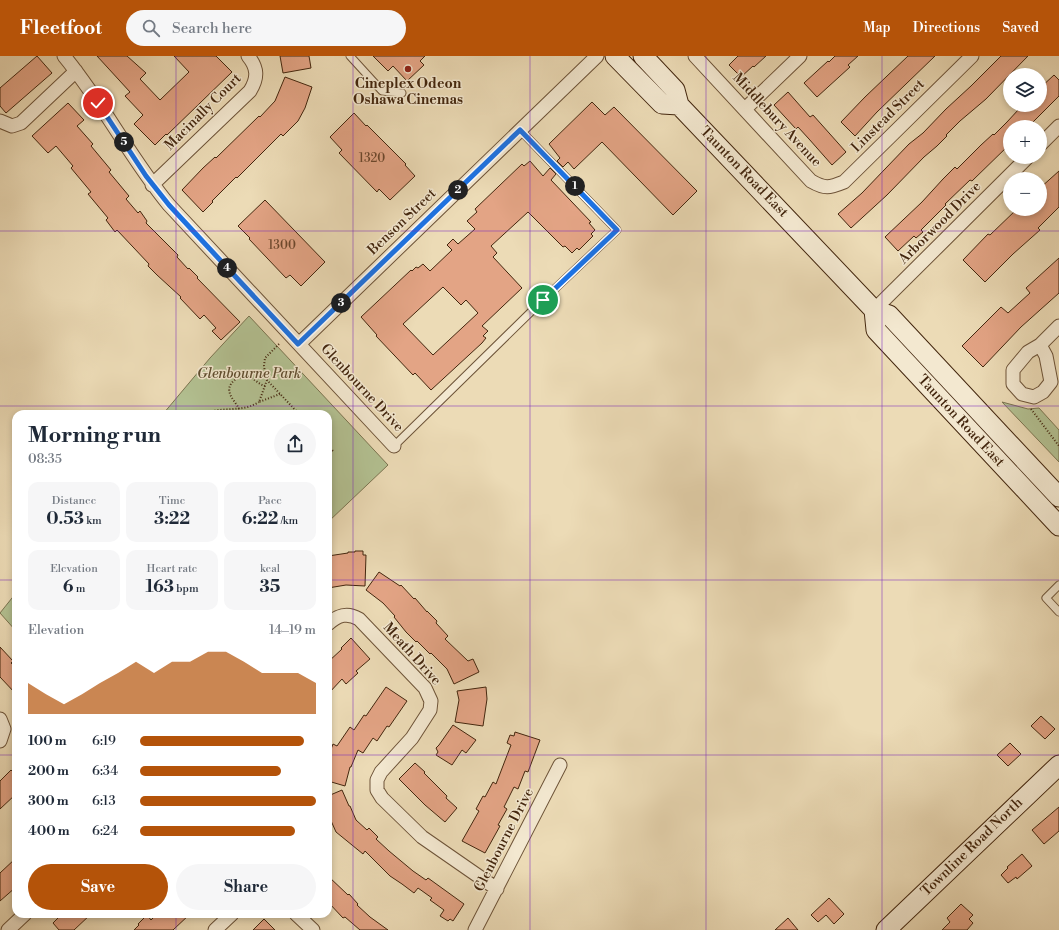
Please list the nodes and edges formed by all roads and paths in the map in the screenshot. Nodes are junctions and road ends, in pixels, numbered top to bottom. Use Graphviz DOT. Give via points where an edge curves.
graph roads {
  1 [pos="64,56"];
  2 [pos="248,56"];
  3 [pos="350,56"];
  4 [pos="597,56"];
  5 [pos="615,56"];
  6 [pos="643,56"];
  7 [pos="695,56"];
  8 [pos="800,56"];
  9 [pos="972,56"];
  10 [pos="76,71"];
  11 [pos="402,93"];
  12 [pos="679,105"];
  13 [pos="745,109"];
  14 [pos="0,121"];
  15 [pos="1059,126"];
  16 [pos="520,130"];
  17 [pos="1047,138"];
  18 [pos="1021,164"];
  19 [pos="844,182"];
  20 [pos="152,184"];
  21 [pos="874,310"];
  22 [pos="1059,326"];
  23 [pos="279,344"];
  24 [pos="298,344"];
  25 [pos="1040,345"];
  26 [pos="267,380"];
  27 [pos="265,386"];
  28 [pos="280,394"];
  29 [pos="1022,394"];
  30 [pos="259,402"];
  31 [pos="239,409"];
  32 [pos="226,410"];
  33 [pos="294,410"];
  34 [pos="394,446"];
  35 [pos="1059,446"];
  36 [pos="1059,498"];
  37 [pos="1059,526"];
  38 [pos="1059,585"];
  39 [pos="1059,612"];
  40 [pos="332,620"];
  41 [pos="0,719"];
  42 [pos="0,741"];
  43 [pos="560,765"];
  44 [pos="1059,765"];
  45 [pos="497,889"];
  46 [pos="20,918"];
  47 [pos="228,918"];
  48 [pos="300,918"];
  49 [pos="8,930"];
  50 [pos="215,930"];
  51 [pos="313,930"];
  52 [pos="476,930"];
  53 [pos="886,930"];
  1 -- 10 [label="street, Glenbourne Drive"];
  2 -- 20 [label="street, Macinally Court" via="254,64 256,76 250,91"];
  3 -- 11 [label="lane" via="382,91"];
  4 -- 16 [label="street, Benson Street"];
  5 -- 12 [label="main road" via="662,104"];
  6 -- 12 [label="main road, Taunton Road East" via="675,90"];
  7 -- 13 [label="street, Middlebury Avenue"];
  8 -- 13 [label="street"];
  9 -- 19 [label="street, Linstead Street"];
  10 -- 14 [label="street" via="21,123 12,126"];
  10 -- 20 [label="street, Glenbourne Drive"];
  12 -- 21 [label="main road, Taunton Road East"];
  13 -- 19 [label="street, Middlebury Avenue" via="811,181 821,187 831,187"];
  15 -- 17 [label="street"];
  16 -- 24 [label="street, Benson Street"];
  16 -- 34 [label="lane" via="617,230"];
  18 -- 21 [label="street, Arborwood Drive"];
  20 -- 24 [label="street, Glenbourne Drive"];
  21 -- 36 [label="main road, Taunton Road East" via="889,315"];
  21 -- 37 [label="main road, Taunton Road East" via="876,330"];
  22 -- 25 [label="street"];
  23 -- 26 [label="path" via="264,363"];
  24 -- 34 [label="street, Glenbourne Drive"];
  25 -- 29 [label="street" via="1028,352 1014,370 1013,384"];
  25 -- 29 [label="street" via="1046,356 1051,382 1034,398"];
  26 -- 27 [label="path"];
  26 -- 28 [label="path"];
  27 -- 30 [label="path"];
  27 -- 31 [label="path" via="249,377 234,382 230,388 230,396"];
  28 -- 30 [label="path"];
  28 -- 33 [label="path"];
  29 -- 35 [label="path" via="1034,416"];
  30 -- 31 [label="path"];
  31 -- 32 [label="path"];
  38 -- 39 [label="lane" via="1046,598"];
  40 -- 45 [label="street, Meath Drive" via="341,615 360,619 430,696 428,715 412,738 378,776 376,785 382,798 426,840"];
  41 -- 42 [label="street" via="4,729"];
  43 -- 45 [label="street, Glenbourne Drive"];
  44 -- 53 [label="main road, Townline Road North"];
  45 -- 52 [label="street, Glenbourne Drive"];
  46 -- 49 [label="street"];
  47 -- 50 [label="street"];
  48 -- 51 [label="street"];
}
